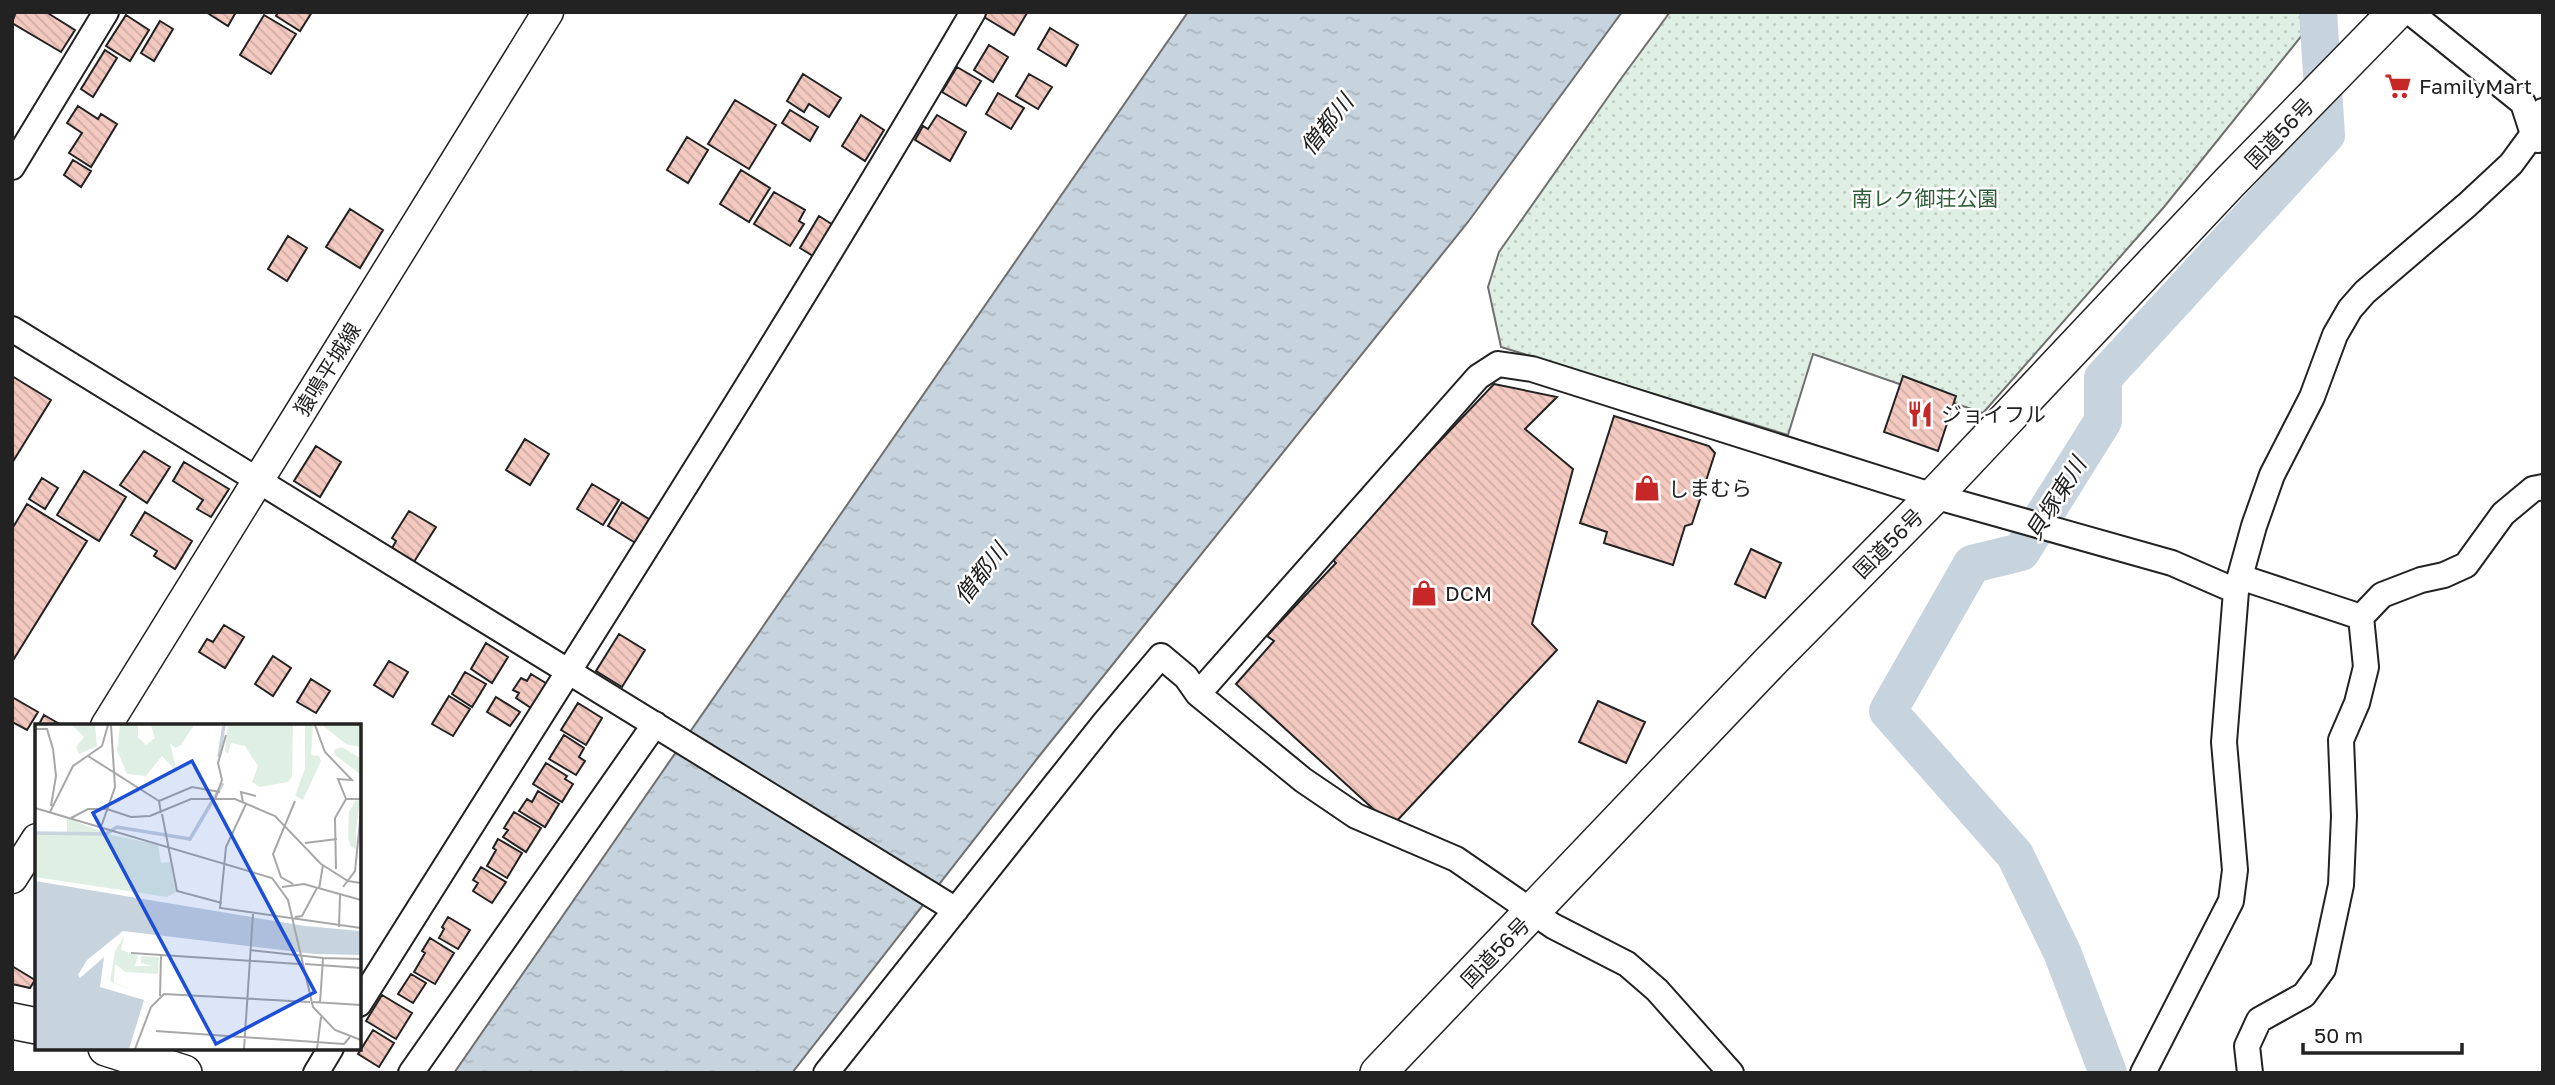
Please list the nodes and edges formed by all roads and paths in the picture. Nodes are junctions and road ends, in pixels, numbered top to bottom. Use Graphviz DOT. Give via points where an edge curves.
graph roads {
  1 [pos="106,12"];
  2 [pos="548,12"];
  3 [pos="973,12"];
  4 [pos="2396,12"];
  5 [pos="2410,12"];
  6 [pos="2543,111"];
  7 [pos="2538,140"];
  8 [pos="12,167"];
  9 [pos="12,329"];
  10 [pos="258,481"];
  11 [pos="2543,487"];
  12 [pos="1934,496"];
  13 [pos="2238,584"];
  14 [pos="2361,617"];
  15 [pos="568,669"];
  16 [pos="1198,694"];
  17 [pos="107,724"];
  18 [pos="661,727"];
  19 [pos="35,842"];
  20 [pos="12,878"];
  21 [pos="951,905"];
  22 [pos="1532,913"];
  23 [pos="360,1002"];
  24 [pos="12,1021"];
  25 [pos="35,1026"];
  26 [pos="112,1050"];
  27 [pos="330,1050"];
  28 [pos="184,1073"];
  29 [pos="316,1073"];
  30 [pos="411,1073"];
  31 [pos="826,1073"];
  32 [pos="1378,1073"];
  33 [pos="1731,1073"];
  34 [pos="2143,1073"];
  35 [pos="2250,1073"];
  1 -- 8 [label="street"];
  2 -- 10 [label="main road, 猿鳴平城線"];
  3 -- 15 [label="street" via="892,151"];
  4 -- 12 [label="highway, 国道56号"];
  5 -- 7 [label="street" via="2523,103"];
  6 -- 7 [label="street"];
  7 -- 13 [label="street" via="2350,309 2272,475"];
  9 -- 10 [label="street"];
  10 -- 15 [label="street"];
  10 -- 17 [label="main road, 猿鳴平城線"];
  11 -- 14 [label="street" via="2533,489 2503,514 2466,565 2382,595"];
  12 -- 13 [label="street"];
  12 -- 16 [label="street" via="1532,369 1498,364 1478,377"];
  12 -- 22 [label="highway, 国道56号"];
  13 -- 14 [label="street"];
  13 -- 34 [label="street" via="2224,742 2235,870 2231,901"];
  14 -- 35 [label="street" via="2366,667 2341,740 2342,885 2323,968 2304,995 2259,1020 2247,1046"];
  15 -- 18 [label="street"];
  15 -- 23 [label="street"];
  16 -- 21 [label="street" via="1161,656"];
  16 -- 22 [label="street" via="1303,780 1356,816 1456,859"];
  18 -- 21 [label="street"];
  18 -- 30 [label="street"];
  19 -- 20 [label="main road"];
  21 -- 31 [label="street"];
  22 -- 32 [label="highway, 国道56号"];
  22 -- 33 [label="street" via="1627,964 1657,990"];
  24 -- 25 [label="highway"];
  26 -- 28 [label="highway"];
  27 -- 29 [label="street"];
}
